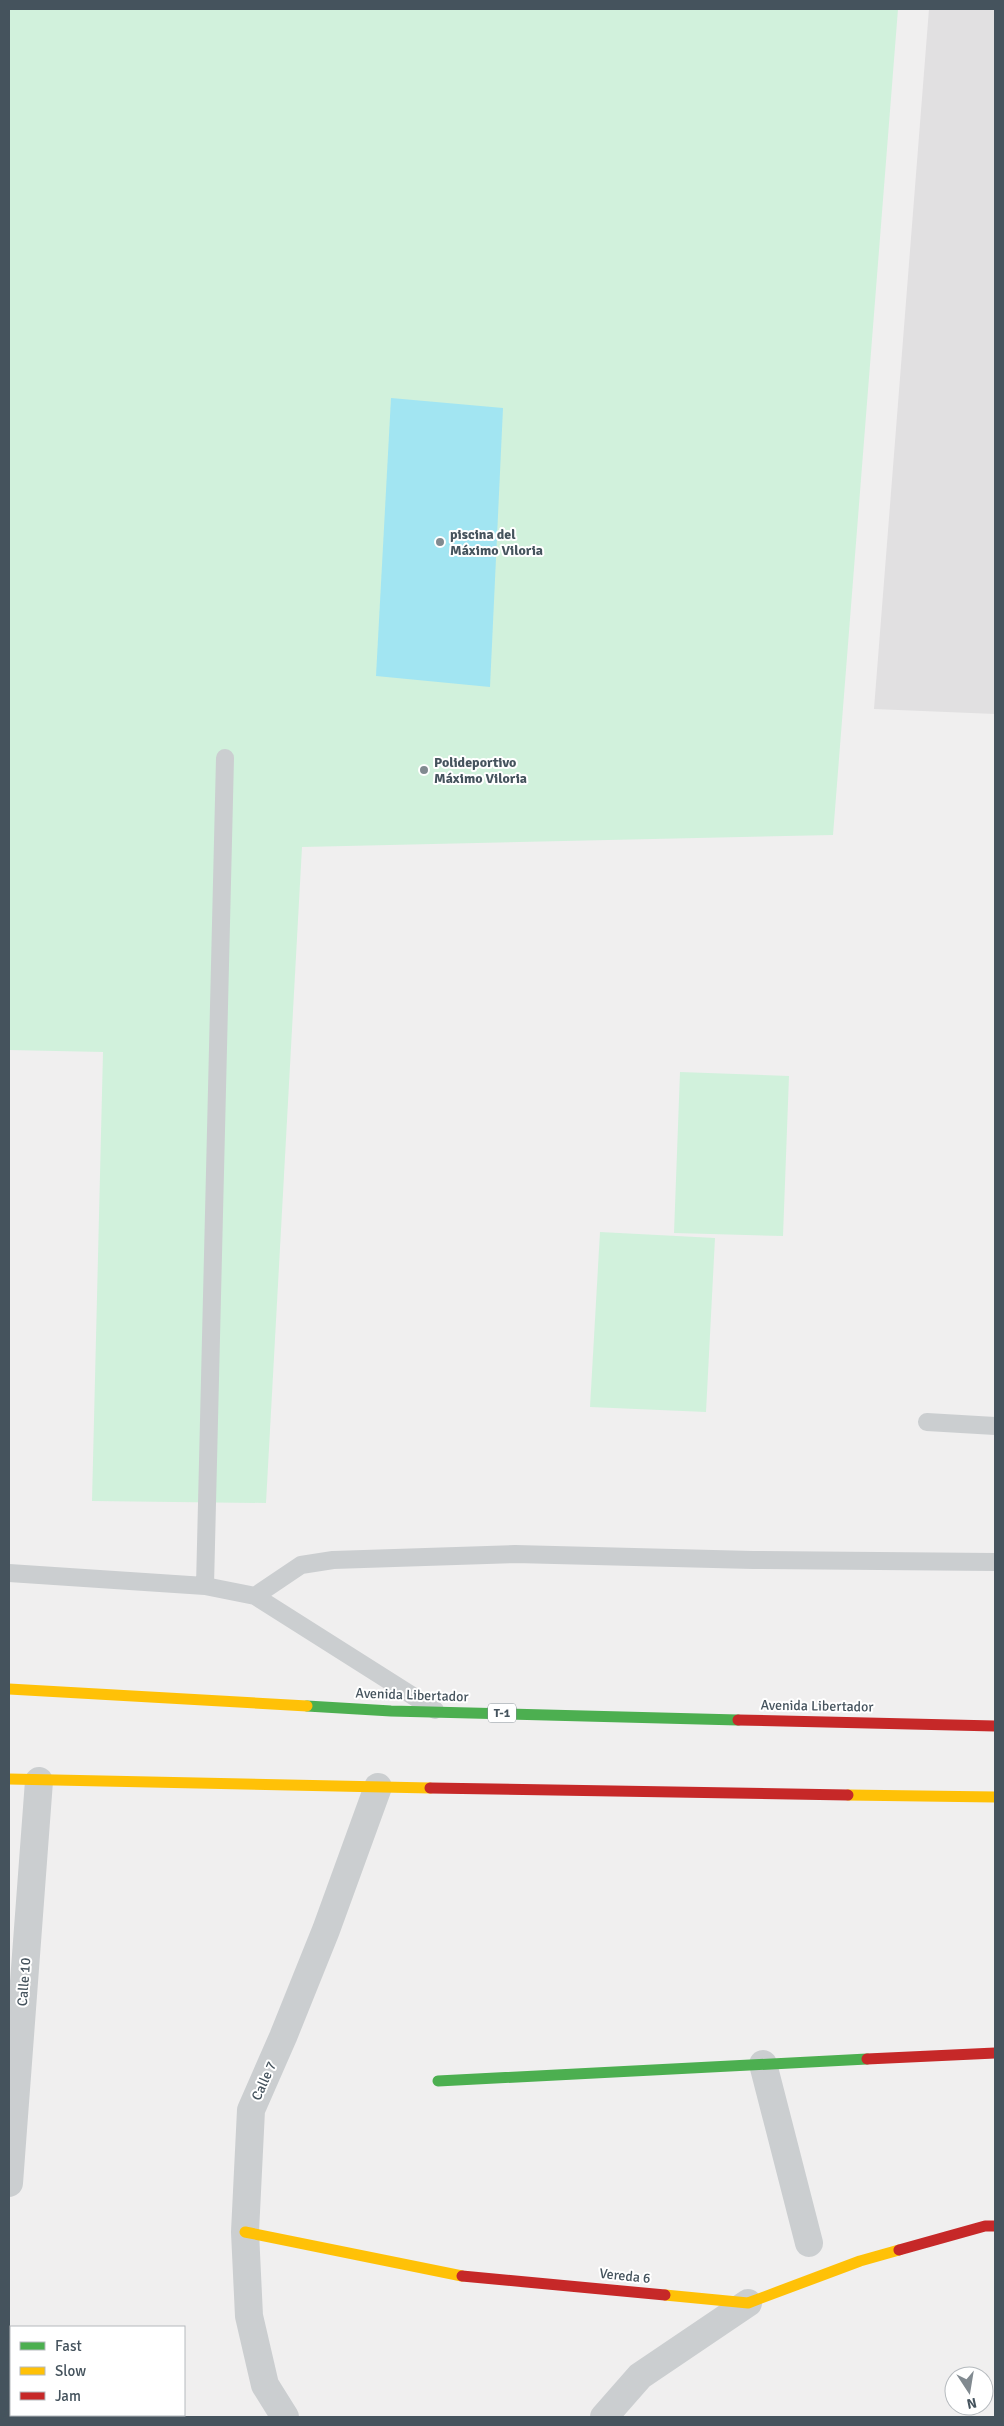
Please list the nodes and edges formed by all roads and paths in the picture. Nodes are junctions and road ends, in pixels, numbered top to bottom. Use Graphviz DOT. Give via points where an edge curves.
graph roads {
  1 [pos="225,758"];
  2 [pos="927,1422"];
  3 [pos="995,1426"];
  4 [pos="995,1562"];
  5 [pos="9,1573"];
  6 [pos="205,1586"];
  7 [pos="255,1596"];
  8 [pos="9,1689"];
  9 [pos="438,1712"];
  10 [pos="995,1726"];
  11 [pos="9,1779"];
  12 [pos="39,1781"];
  13 [pos="378,1787"];
  14 [pos="995,1797"];
  15 [pos="995,2053"];
  16 [pos="763,2064"];
  17 [pos="438,2081"];
  18 [pos="9,2183"];
  19 [pos="995,2226"];
  20 [pos="244,2232"];
  21 [pos="809,2242"];
  22 [pos="748,2303"];
  23 [pos="285,2417"];
  24 [pos="604,2417"];
  1 -- 6 [label="lane"];
  2 -- 3 [label="lane"];
  4 -- 7 [label="lane" via="515,1554 333,1560 301,1565"];
  5 -- 6 [label="lane"];
  6 -- 7 [label="lane"];
  7 -- 9 [label="lane"];
  8 -- 9 [label="main road, Avenida Libertador / T-1"];
  9 -- 10 [label="main road, Avenida Libertador / T-1"];
  11 -- 12 [label="main road"];
  12 -- 13 [label="main road"];
  12 -- 18 [label="street, Calle 10"];
  13 -- 14 [label="main road"];
  13 -- 20 [label="street, Calle 7" via="326,1930 251,2110"];
  15 -- 16 [label="main road"];
  16 -- 17 [label="main road"];
  16 -- 21 [label="street"];
  19 -- 22 [label="main road, Vereda 6" via="985,2226 860,2261"];
  20 -- 22 [label="main road, Vereda 6" via="461,2276"];
  20 -- 23 [label="street, Calle 7" via="249,2316 265,2384"];
  22 -- 24 [label="street" via="640,2376"];
}
